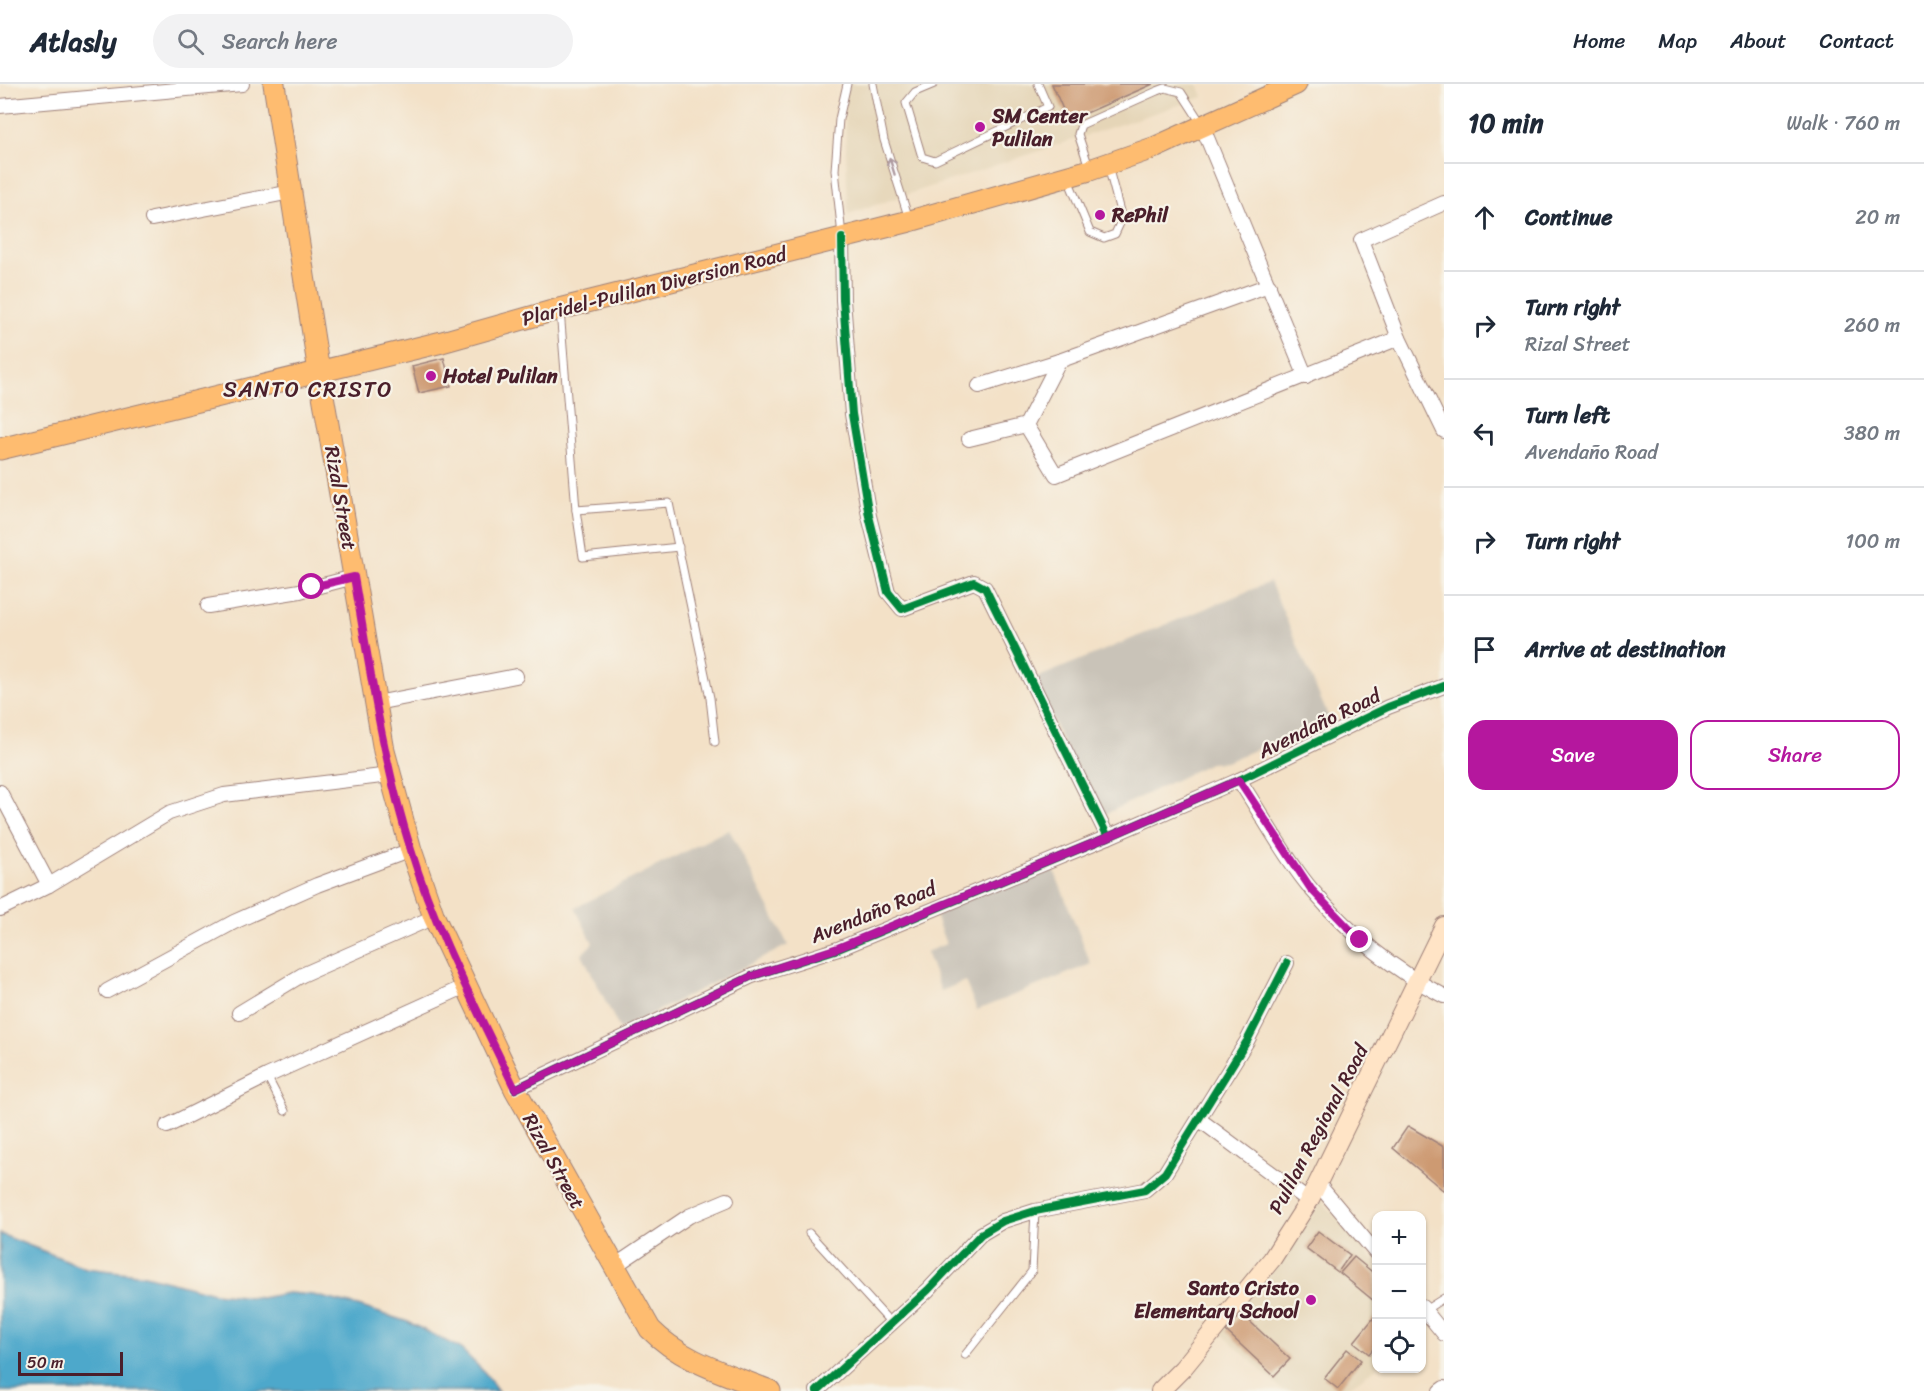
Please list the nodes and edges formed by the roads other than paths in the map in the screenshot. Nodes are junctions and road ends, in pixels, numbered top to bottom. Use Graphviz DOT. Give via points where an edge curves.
graph roads {
  1 [pos="242,84"];
  2 [pos="274,84"];
  3 [pos="847,84"];
  4 [pos="873,84"];
  5 [pos="934,84"];
  6 [pos="1038,84"];
  7 [pos="1296,84"];
  8 [pos="0,106"];
  9 [pos="1203,128"];
  10 [pos="1099,166"];
  11 [pos="1066,176"];
  12 [pos="291,192"];
  13 [pos="1444,203"];
  14 [pos="152,219"];
  15 [pos="910,222"];
  16 [pos="842,238"];
  17 [pos="1269,285"];
  18 [pos="560,309"];
  19 [pos="1399,338"];
  20 [pos="1059,361"];
  21 [pos="319,372"];
  22 [pos="1306,377"];
  23 [pos="979,386"];
  24 [pos="1026,425"];
  25 [pos="1444,431"];
  26 [pos="969,439"];
  27 [pos="0,449"];
  28 [pos="576,510"];
  29 [pos="679,547"];
  30 [pos="354,577"];
  31 [pos="208,606"];
  32 [pos="516,676"];
  33 [pos="1444,686"];
  34 [pos="376,703"];
  35 [pos="715,742"];
  36 [pos="390,775"];
  37 [pos="1239,780"];
  38 [pos="0,792"];
  39 [pos="1108,837"];
  40 [pos="411,850"];
  41 [pos="49,885"];
  42 [pos="0,909"];
  43 [pos="434,917"];
  44 [pos="1444,926"];
  45 [pos="1287,963"];
  46 [pos="1418,983"];
  47 [pos="466,986"];
  48 [pos="107,991"];
  49 [pos="1444,996"];
  50 [pos="239,1013"];
  51 [pos="267,1076"];
  52 [pos="515,1089"];
  53 [pos="285,1111"];
  54 [pos="1200,1120"];
  55 [pos="167,1126"];
  56 [pos="1319,1185"];
  57 [pos="727,1200"];
  58 [pos="1309,1202"];
  59 [pos="1035,1211"];
  60 [pos="809,1233"];
  61 [pos="1372,1247"];
  62 [pos="613,1267"];
  63 [pos="1444,1298"];
  64 [pos="1426,1307"];
  65 [pos="1426,1313"];
  66 [pos="892,1324"];
  67 [pos="1444,1334"];
  68 [pos="965,1355"];
  69 [pos="1444,1388"];
  70 [pos="770,1391"];
  71 [pos="817,1391"];
  72 [pos="1160,1391"];
  73 [pos="1440,1391"];
  1 -- 8 [label="street"];
  2 -- 12 [label="main road, Rizal Street"];
  3 -- 16 [label="lane" via="839,119 835,170"];
  15 -- 4 [label="lane, one-way" via="884,140"];
  5 -- 6 [label="lane" via="915,92 906,103 922,157 935,161 1048,107"];
  7 -- 9 [label="main road, Plaridel-Pulilan Diversion Road"];
  9 -- 10 [label="main road, Plaridel-Pulilan Diversion Road"];
  9 -- 10 [label="lane" via="1185,96 1165,88 1081,125 1078,134"];
  9 -- 17 [label="street"];
  10 -- 11 [label="main road, Plaridel-Pulilan Diversion Road"];
  10 -- 11 [label="lane" via="1122,219 1115,234 1104,238 1090,232"];
  11 -- 15 [label="main road, Plaridel-Pulilan Diversion Road"];
  12 -- 14 [label="street"];
  12 -- 21 [label="main road, Rizal Street"];
  13 -- 19 [label="street" via="1361,240"];
  15 -- 16 [label="main road, Plaridel-Pulilan Diversion Road"];
  16 -- 18 [label="main road, Plaridel-Pulilan Diversion Road"];
  16 -- 39 [label="street" via="852,414 888,592 902,609 974,582 985,588"];
  17 -- 20 [label="street"];
  17 -- 22 [label="street"];
  18 -- 21 [label="main road, Plaridel-Pulilan Diversion Road"];
  18 -- 28 [label="lane"];
  19 -- 22 [label="street"];
  19 -- 25 [label="street"];
  20 -- 23 [label="street"];
  20 -- 24 [label="street"];
  21 -- 27 [label="main road, Plaridel-Pulilan Diversion Road"];
  21 -- 30 [label="main road, Rizal Street"];
  22 -- 24 [label="street" via="1056,475"];
  24 -- 26 [label="street"];
  28 -- 29 [label="lane" via="669,503"];
  28 -- 29 [label="lane" via="583,557"];
  29 -- 35 [label="lane" via="710,698"];
  30 -- 31 [label="street" via="300,591"];
  30 -- 34 [label="main road, Rizal Street"];
  32 -- 34 [label="street"];
  33 -- 37 [label="street, Avendaño Road" via="1388,707"];
  34 -- 36 [label="main road, Rizal Street"];
  36 -- 40 [label="main road, Rizal Street"];
  36 -- 41 [label="street" via="224,795 197,803 169,813"];
  37 -- 39 [label="street, Avendaño Road"];
  37 -- 46 [label="street" via="1311,889 1360,940"];
  38 -- 41 [label="street"];
  39 -- 52 [label="street, Avendaño Road" via="838,948 752,976"];
  40 -- 43 [label="main road, Rizal Street"];
  40 -- 48 [label="street" via="317,885 245,918"];
  41 -- 42 [label="street"];
  43 -- 47 [label="main road, Rizal Street"];
  43 -- 50 [label="street" via="302,975"];
  44 -- 46 [label="main road, Pulilan Regional Road"];
  45 -- 54 [label="street"];
  46 -- 49 [label="street"];
  46 -- 56 [label="main road, Pulilan Regional Road"];
  47 -- 51 [label="street"];
  47 -- 52 [label="main road, Rizal Street"];
  51 -- 53 [label="lane"];
  51 -- 55 [label="street"];
  52 -- 62 [label="main road, Rizal Street"];
  54 -- 58 [label="street"];
  54 -- 59 [label="street" via="1165,1173 1145,1190"];
  56 -- 58 [label="main road, Pulilan Regional Road"];
  56 -- 61 [label="street"];
  57 -- 62 [label="street" via="689,1216"];
  58 -- 72 [label="main road, Pulilan Regional Road" via="1272,1258"];
  59 -- 66 [label="street" via="1003,1221 981,1234"];
  59 -- 68 [label="lane" via="1032,1271"];
  60 -- 66 [label="lane"];
  62 -- 70 [label="main road, Rizal Street" via="661,1341 694,1361"];
  63 -- 64 [label="lane"];
  65 -- 67 [label="street"];
  66 -- 71 [label="street"];
  69 -- 73 [label="street"];
}
